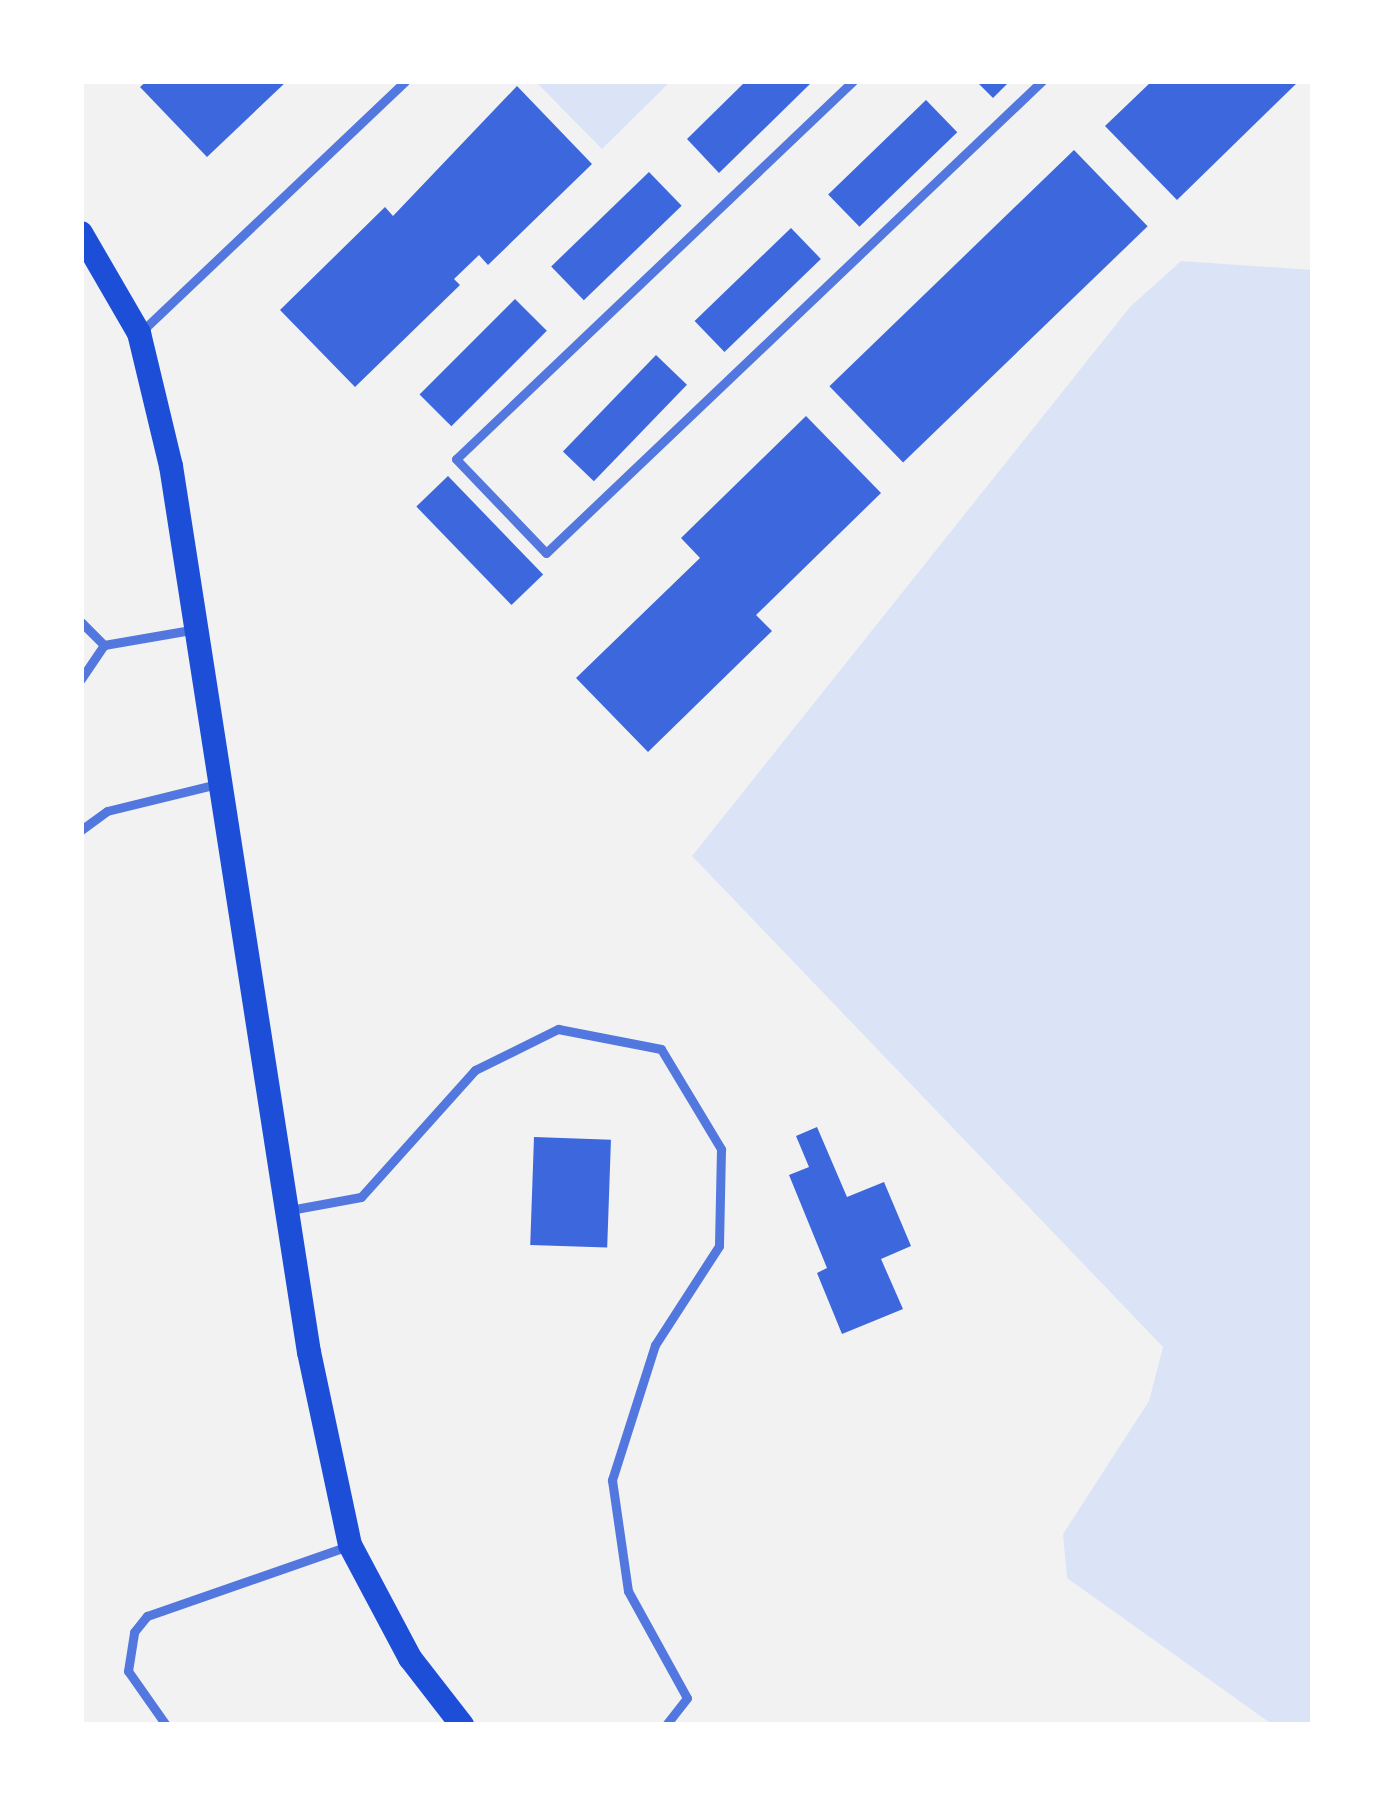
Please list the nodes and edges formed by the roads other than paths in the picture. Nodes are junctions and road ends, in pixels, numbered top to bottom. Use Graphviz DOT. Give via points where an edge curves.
graph roads {
  1 [pos="405,81"];
  2 [pos="853,81"];
  3 [pos="1042,81"];
  4 [pos="81,233"];
  5 [pos="139,333"];
  6 [pos="81,622"];
  7 [pos="191,630"];
  8 [pos="104,645"];
  9 [pos="81,679"];
  10 [pos="217,784"];
  11 [pos="81,830"];
  12 [pos="286,1210"];
  13 [pos="350,1545"];
  14 [pos="166,1725"];
  15 [pos="462,1725"];
  16 [pos="666,1725"];
  1 -- 5 [label="lane"];
  2 -- 3 [label="lane" via="456,459 546,553"];
  4 -- 5 [label="main road"];
  5 -- 7 [label="main road" via="172,466"];
  6 -- 8 [label="lane"];
  7 -- 8 [label="lane"];
  7 -- 10 [label="main road"];
  8 -- 9 [label="lane"];
  10 -- 11 [label="lane" via="107,812"];
  10 -- 12 [label="main road"];
  12 -- 13 [label="main road"];
  12 -- 16 [label="lane" via="362,1197 475,1070 558,1029 661,1049 721,1149 719,1246 655,1345 612,1480 628,1591 687,1698"];
  13 -- 14 [label="lane" via="147,1616 134,1632 128,1671"];
  13 -- 15 [label="main road" via="410,1658"];
}
